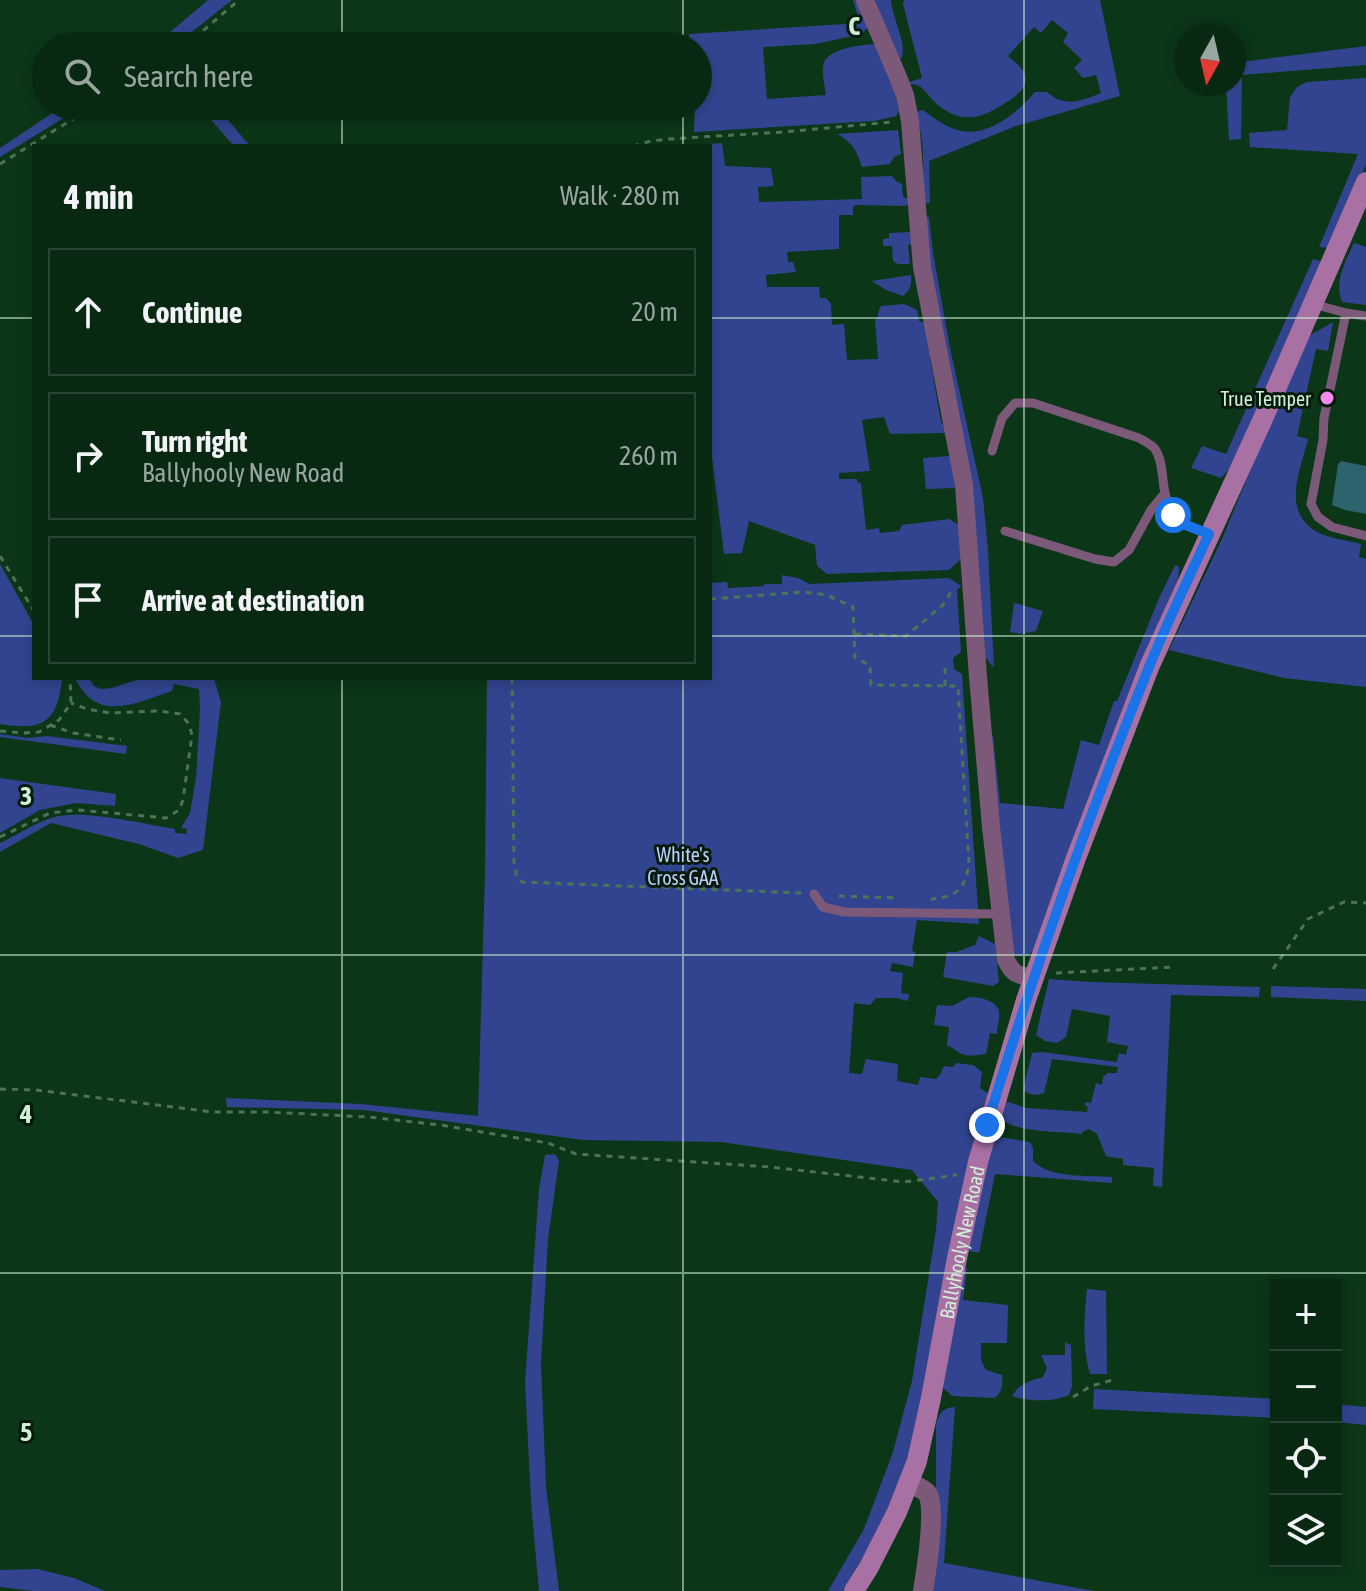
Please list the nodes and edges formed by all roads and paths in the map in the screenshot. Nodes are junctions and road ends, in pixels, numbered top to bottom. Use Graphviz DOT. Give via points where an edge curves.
graph roads {
  1 [pos="239,0"];
  2 [pos="865,0"];
  3 [pos="201,32"];
  4 [pos="71,120"];
  5 [pos="897,122"];
  6 [pos="32,144"];
  7 [pos="32,144"];
  8 [pos="640,144"];
  9 [pos="0,164"];
  10 [pos="1366,182"];
  11 [pos="1313,304"];
  12 [pos="1346,313"];
  13 [pos="1366,316"];
  14 [pos="992,451"];
  15 [pos="1164,494"];
  16 [pos="1005,531"];
  17 [pos="1209,534"];
  18 [pos="1366,536"];
  19 [pos="0,556"];
  20 [pos="963,587"];
  21 [pos="712,599"];
  22 [pos="32,608"];
  23 [pos="855,634"];
  24 [pos="945,662"];
  25 [pos="70,680"];
  26 [pos="512,680"];
  27 [pos="945,686"];
  28 [pos="71,703"];
  29 [pos="50,725"];
  30 [pos="0,731"];
  31 [pos="121,740"];
  32 [pos="0,837"];
  33 [pos="814,894"];
  34 [pos="901,898"];
  35 [pos="930,899"];
  36 [pos="1366,903"];
  37 [pos="1000,914"];
  38 [pos="1174,967"];
  39 [pos="1273,969"];
  40 [pos="1042,976"];
  41 [pos="0,1089"];
  42 [pos="959,1175"];
  43 [pos="1116,1379"];
  44 [pos="1073,1397"];
  45 [pos="909,1483"];
  46 [pos="854,1591"];
  47 [pos="923,1591"];
  1 -- 3 [label="path"];
  2 -- 20 [label="street" via="910,121 922,267 964,485"];
  4 -- 6 [label="path"];
  5 -- 8 [label="path"];
  7 -- 9 [label="path"];
  10 -- 11 [label="main road, Ballyhooly New Road"];
  11 -- 12 [label="lane"];
  11 -- 17 [label="main road, Ballyhooly New Road"];
  12 -- 13 [label="lane"];
  12 -- 18 [label="lane" via="1311,504 1332,527"];
  14 -- 15 [label="lane" via="1002,418 1015,403 1033,403 1139,438 1154,448"];
  15 -- 16 [label="lane" via="1129,550 1114,562"];
  15 -- 17 [label="lane" via="1173,515"];
  17 -- 40 [label="main road, Ballyhooly New Road" via="1150,665 1076,858"];
  19 -- 22 [label="path"];
  20 -- 23 [label="path" via="906,636"];
  20 -- 37 [label="street" via="978,677"];
  21 -- 23 [label="path" via="827,595 853,607"];
  23 -- 27 [label="path" via="855,658 870,665 871,685"];
  24 -- 27 [label="path"];
  25 -- 28 [label="path"];
  26 -- 33 [label="path" via="514,865 522,882"];
  27 -- 35 [label="path" via="958,686 969,864 957,891"];
  28 -- 29 [label="path"];
  28 -- 32 [label="path" via="110,713 180,714 192,735 179,810 166,818 78,810 50,813"];
  29 -- 30 [label="path" via="39,732"];
  29 -- 31 [label="path"];
  33 -- 34 [label="path"];
  33 -- 37 [label="lane" via="823,907 844,912"];
  36 -- 39 [label="path" via="1344,902 1308,919"];
  37 -- 40 [label="street" via="1010,969 1017,975"];
  38 -- 40 [label="path"];
  40 -- 45 [label="main road, Ballyhooly New Road" via="1005,1065 978,1162"];
  41 -- 42 [label="path" via="213,1112 344,1115 440,1125 548,1143 576,1154 904,1182"];
  43 -- 44 [label="path"];
  45 -- 46 [label="main road, Ballyhooly New Road"];
  45 -- 47 [label="street" via="925,1490 930,1500"];
}
